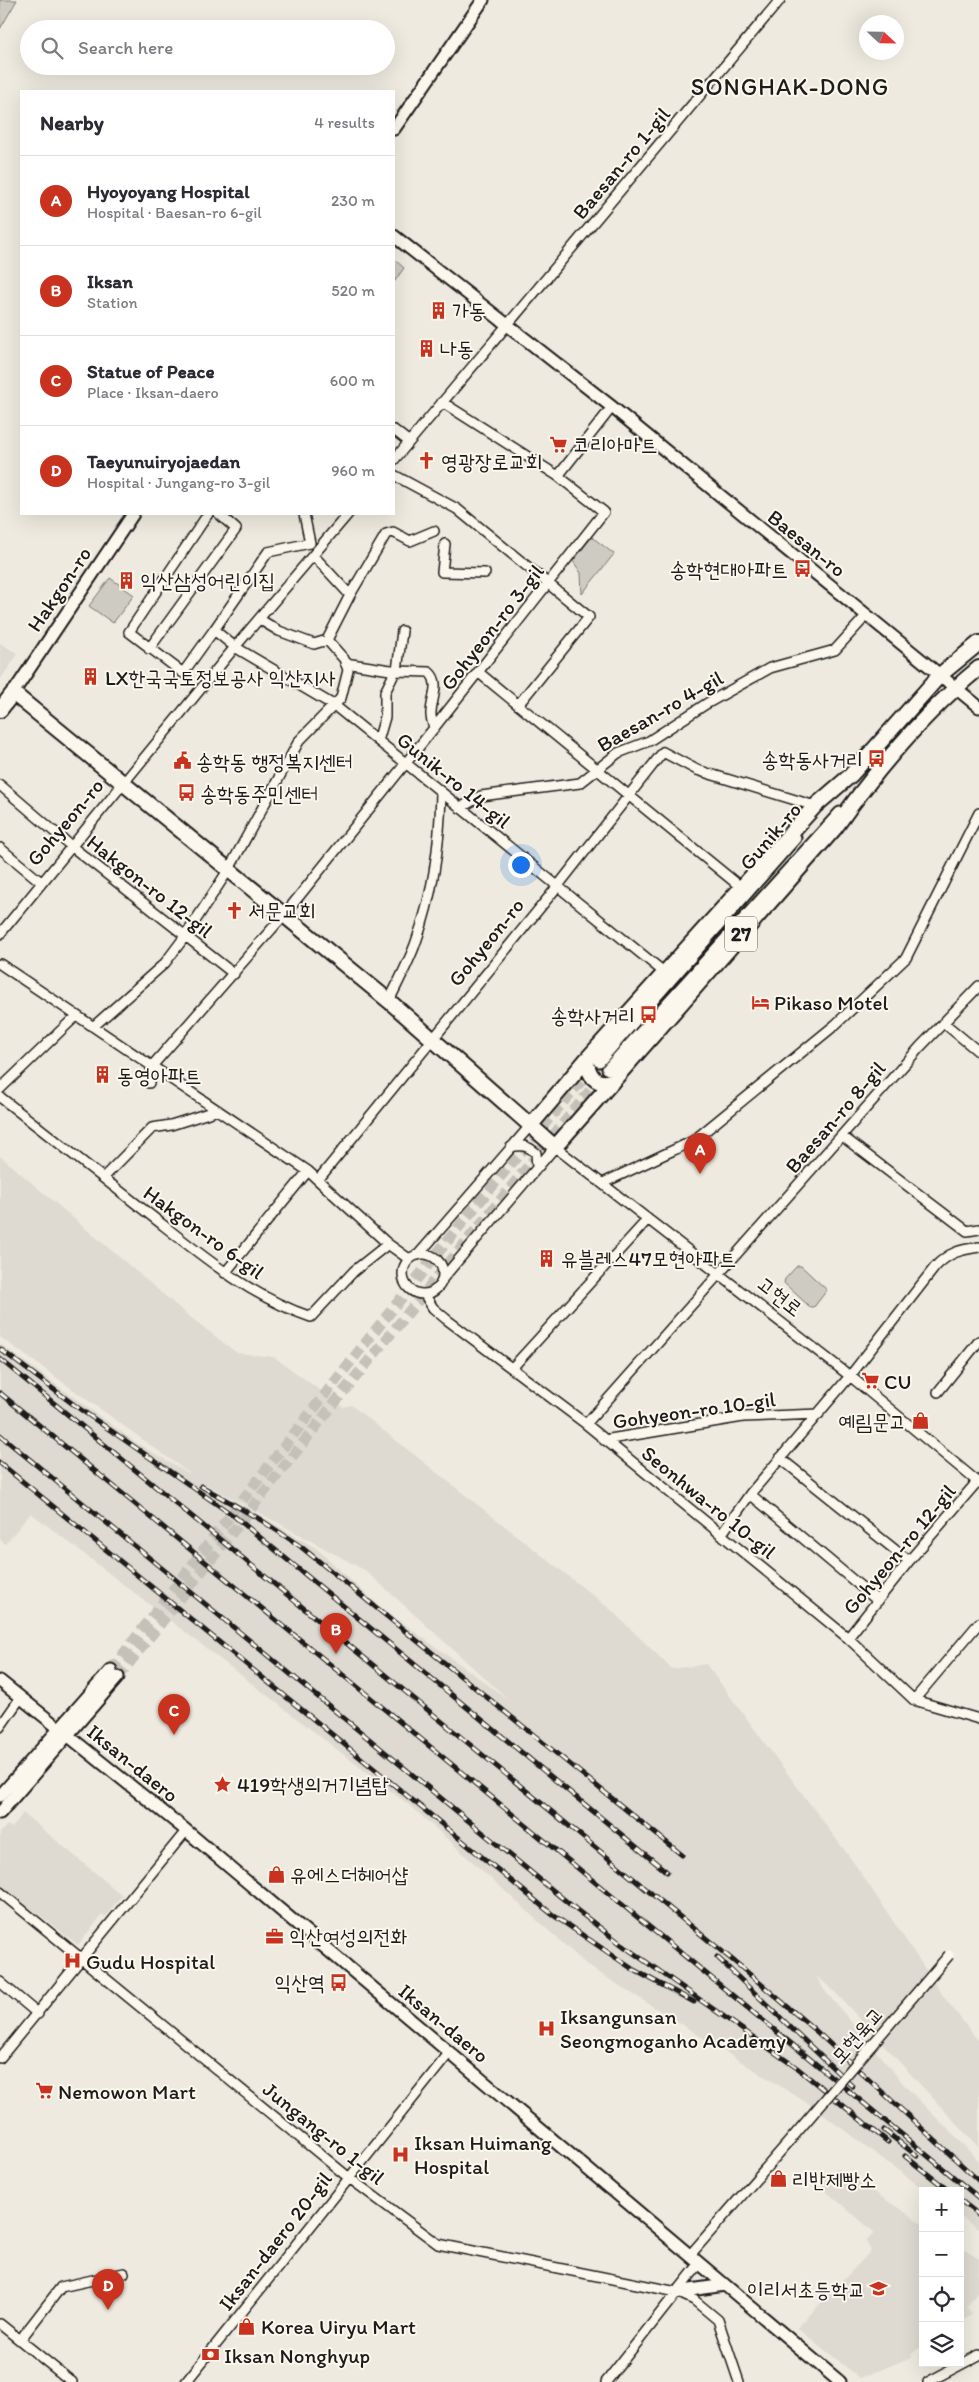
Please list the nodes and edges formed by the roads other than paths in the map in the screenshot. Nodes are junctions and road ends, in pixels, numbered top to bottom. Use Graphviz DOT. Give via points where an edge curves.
graph roads {
  1 [pos="484,0"];
  2 [pos="780,0"];
  3 [pos="395,128"];
  4 [pos="395,237"];
  5 [pos="507,325"];
  6 [pos="442,402"];
  7 [pos="612,407"];
  8 [pos="395,431"];
  9 [pos="408,441"];
  10 [pos="395,459"];
  11 [pos="395,476"];
  12 [pos="558,476"];
  13 [pos="132,515"];
  14 [pos="207,515"];
  15 [pos="220,515"];
  16 [pos="304,515"];
  17 [pos="347,515"];
  18 [pos="434,531"];
  19 [pos="445,544"];
  20 [pos="313,555"];
  21 [pos="485,573"];
  22 [pos="547,585"];
  23 [pos="350,595"];
  24 [pos="866,616"];
  25 [pos="259,618"];
  26 [pos="214,630"];
  27 [pos="402,631"];
  28 [pos="327,640"];
  29 [pos="979,643"];
  30 [pos="235,647"];
  31 [pos="149,649"];
  32 [pos="345,663"];
  33 [pos="979,668"];
  34 [pos="394,671"];
  35 [pos="478,672"];
  36 [pos="940,675"];
  37 [pos="955,688"];
  38 [pos="13,693"];
  39 [pos="518,705"];
  40 [pos="335,706"];
  41 [pos="979,707"];
  42 [pos="0,710"];
  43 [pos="434,728"];
  44 [pos="378,741"];
  45 [pos="663,752"];
  46 [pos="405,762"];
  47 [pos="596,770"];
  48 [pos="851,774"];
  49 [pos="124,783"];
  50 [pos="0,785"];
  51 [pos="440,793"];
  52 [pos="629,794"];
  53 [pos="815,806"];
  54 [pos="460,808"];
  55 [pos="979,813"];
  56 [pos="71,846"];
  57 [pos="0,848"];
  58 [pos="229,869"];
  59 [pos="42,882"];
  60 [pos="557,886"];
  61 [pos="742,888"];
  62 [pos="284,915"];
  63 [pos="0,934"];
  64 [pos="186,935"];
  65 [pos="0,964"];
  66 [pos="664,973"];
  67 [pos="234,974"];
  68 [pos="979,986"];
  69 [pos="388,1002"];
  70 [pos="76,1016"];
  71 [pos="944,1023"];
  72 [pos="94,1026"];
  73 [pos="433,1040"];
  74 [pos="979,1052"];
  75 [pos="592,1060"];
  76 [pos="152,1066"];
  77 [pos="610,1075"];
  78 [pos="150,1082"];
  79 [pos="0,1089"];
  80 [pos="0,1097"];
  81 [pos="218,1110"];
  82 [pos="530,1126"];
  83 [pos="842,1136"];
  84 [pos="511,1147"];
  85 [pos="555,1147"];
  86 [pos="537,1167"];
  87 [pos="308,1171"];
  88 [pos="103,1178"];
  89 [pos="318,1180"];
  90 [pos="603,1183"];
  91 [pos="648,1219"];
  92 [pos="979,1229"];
  93 [pos="388,1244"];
  94 [pos="979,1247"];
  95 [pos="418,1255"];
  96 [pos="409,1259"];
  97 [pos="225,1273"];
  98 [pos="720,1274"];
  99 [pos="443,1278"];
  100 [pos="425,1295"];
  101 [pos="979,1341"];
  102 [pos="512,1368"];
  103 [pos="850,1376"];
  104 [pos="938,1392"];
  105 [pos="819,1414"];
  106 [pos="586,1424"];
  107 [pos="604,1440"];
  108 [pos="780,1458"];
  109 [pos="978,1483"];
  110 [pos="750,1494"];
  111 [pos="721,1535"];
  112 [pos="909,1561"];
  113 [pos="878,1601"];
  114 [pos="979,1623"];
  115 [pos="848,1638"];
  116 [pos="0,1681"];
  117 [pos="21,1698"];
  118 [pos="914,1700"];
  119 [pos="979,1719"];
  120 [pos="59,1726"];
  121 [pos="0,1727"];
  122 [pos="69,1735"];
  123 [pos="0,1796"];
  124 [pos="0,1813"];
  125 [pos="186,1831"];
  126 [pos="0,1892"];
  127 [pos="949,1955"];
  128 [pos="83,1958"];
  129 [pos="0,1982"];
  130 [pos="38,2014"];
  131 [pos="450,2052"];
  132 [pos="0,2058"];
  133 [pos="348,2177"];
  134 [pos="690,2255"];
  135 [pos="700,2263"];
  136 [pos="124,2273"];
  137 [pos="725,2285"];
  138 [pos="677,2292"];
  139 [pos="0,2324"];
  140 [pos="20,2340"];
  141 [pos="979,2355"];
  142 [pos="72,2382"];
  143 [pos="186,2382"];
  144 [pos="606,2382"];
  145 [pos="739,2382"];
  146 [pos="840,2382"];
  147 [pos="928,2382"];
  1 -- 3 [label="street"];
  2 -- 5 [label="street, Baesan-ro 1-gil"];
  4 -- 5 [label="street, Baesan-ro"];
  5 -- 6 [label="street, Baesan-ro 1-gil"];
  5 -- 7 [label="street, Baesan-ro"];
  6 -- 9 [label="street, Baesan-ro 1-gil"];
  6 -- 12 [label="street, Gohyeon-ro 3-gil"];
  7 -- 12 [label="street"];
  7 -- 24 [label="street, Baesan-ro"];
  8 -- 9 [label="street"];
  9 -- 10 [label="street, Baesan-ro 1-gil"];
  11 -- 22 [label="street" via="457,509"];
  12 -- 22 [label="street, Gohyeon-ro 3-gil" via="604,512"];
  13 -- 38 [label="street, Hakgon-ro"];
  14 -- 31 [label="street" via="129,632"];
  15 -- 31 [label="street" via="236,529"];
  16 -- 26 [label="street" via="310,543 268,552"];
  17 -- 20 [label="street"];
  18 -- 23 [label="street" via="410,541 393,532 386,534"];
  19 -- 21 [label="street" via="442,572"];
  20 -- 23 [label="street"];
  20 -- 25 [label="street"];
  22 -- 35 [label="street, Gohyeon-ro 3-gil"];
  22 -- 39 [label="street" via="588,617"];
  23 -- 28 [label="street"];
  24 -- 36 [label="street, Baesan-ro"];
  24 -- 47 [label="street, Baesan-ro 4-gil" via="835,650 770,668 706,704 649,742 618,753"];
  25 -- 28 [label="street" via="279,631 314,644"];
  25 -- 30 [label="street"];
  26 -- 30 [label="street, Gunik-ro 14-gil"];
  26 -- 31 [label="street" via="183,673"];
  27 -- 34 [label="street"];
  28 -- 32 [label="street"];
  29 -- 36 [label="main road, Gunik-ro / 27"];
  30 -- 40 [label="street, Gunik-ro 14-gil"];
  30 -- 49 [label="street"];
  32 -- 34 [label="street"];
  32 -- 40 [label="street" via="348,670 341,698"];
  33 -- 37 [label="main road, 27"];
  34 -- 43 [label="street" via="429,672 433,675 436,687 431,715"];
  34 -- 44 [label="street" via="385,692 385,717"];
  35 -- 39 [label="street"];
  35 -- 43 [label="street, Gohyeon-ro 3-gil"];
  36 -- 37 [label="street, Baesan-ro"];
  36 -- 48 [label="main road, Gunik-ro / 27"];
  37 -- 41 [label="street, Baesan-ro"];
  37 -- 77 [label="main road, 27" via="866,783 835,828"];
  38 -- 42 [label="main road, Hakgon-ro"];
  38 -- 49 [label="main road, Gohyeon-ro"];
  39 -- 47 [label="street"];
  40 -- 44 [label="street, Gunik-ro 14-gil"];
  40 -- 58 [label="street" via="299,741"];
  43 -- 46 [label="street, Gohyeon-ro 3-gil"];
  44 -- 46 [label="street, Gunik-ro 14-gil"];
  45 -- 52 [label="street, Gohyeon-ro"];
  45 -- 53 [label="street, Gunik-ro" via="696,770"];
  46 -- 51 [label="street, Gunik-ro 14-gil"];
  46 -- 62 [label="street, Gohyeon-ro 3-gil"];
  47 -- 52 [label="street"];
  47 -- 54 [label="street, Baesan-ro 4-gil" via="580,783 480,796"];
  48 -- 53 [label="main road, 27"];
  48 -- 75 [label="street, Gunik-ro"];
  49 -- 56 [label="street, Gohyeon-ro"];
  49 -- 58 [label="main road, Gohyeon-ro"];
  50 -- 56 [label="street, Hakgon-ro 12-gil"];
  51 -- 54 [label="street, Gunik-ro 14-gil"];
  51 -- 69 [label="street" via="440,832 431,885 416,942"];
  52 -- 60 [label="street, Gohyeon-ro"];
  52 -- 61 [label="street"];
  53 -- 61 [label="main road, 27"];
  54 -- 60 [label="street, Gunik-ro 14-gil"];
  55 -- 90 [label="street" via="906,958 835,1025 693,1141"];
  56 -- 59 [label="street, Gohyeon-ro"];
  56 -- 64 [label="street, Hakgon-ro 12-gil"];
  57 -- 59 [label="street"];
  58 -- 62 [label="main road, Gohyeon-ro"];
  58 -- 64 [label="street"];
  59 -- 63 [label="street, Gohyeon-ro"];
  60 -- 66 [label="street, Gunik-ro 14-gil"];
  60 -- 73 [label="street, Gohyeon-ro"];
  61 -- 66 [label="main road, 27"];
  62 -- 67 [label="street"];
  62 -- 69 [label="main road, Gohyeon-ro"];
  64 -- 67 [label="street, Hakgon-ro 12-gil"];
  64 -- 72 [label="street" via="165,963"];
  65 -- 70 [label="street"];
  66 -- 75 [label="main road, 27"];
  67 -- 76 [label="street"];
  68 -- 71 [label="street, Baesan-ro 8-gil"];
  69 -- 73 [label="main road, Gohyeon-ro"];
  70 -- 72 [label="street"];
  70 -- 79 [label="street"];
  71 -- 74 [label="street"];
  71 -- 83 [label="street, Baesan-ro 8-gil"];
  72 -- 76 [label="street"];
  73 -- 82 [label="main road, Gohyeon-ro"];
  73 -- 89 [label="street, Gohyeon-ro"];
  75 -- 77 [label="main road" via="591,1076 602,1084"];
  75 -- 82 [label="main road, 27"];
  76 -- 78 [label="street"];
  76 -- 81 [label="street"];
  77 -- 85 [label="main road, 27"];
  80 -- 88 [label="street, Hakgon-ro 6-gil"];
  81 -- 87 [label="street"];
  81 -- 88 [label="street" via="152,1128"];
  82 -- 84 [label="street"];
  82 -- 85 [label="main road, 고현로"];
  83 -- 92 [label="street" via="967,1231"];
  83 -- 98 [label="street, Baesan-ro 8-gil"];
  84 -- 86 [label="street" via="528,1146 536,1153"];
  84 -- 95 [label="street"];
  85 -- 86 [label="street"];
  85 -- 90 [label="street, 고현로"];
  86 -- 99 [label="street"];
  87 -- 89 [label="street"];
  87 -- 97 [label="street"];
  88 -- 97 [label="street, Hakgon-ro 6-gil"];
  89 -- 93 [label="street"];
  90 -- 91 [label="street, 고현로"];
  91 -- 98 [label="street, 고현로"];
  91 -- 102 [label="street"];
  93 -- 96 [label="street"];
  93 -- 97 [label="street, Hakgon-ro 6-gil" via="354,1271 311,1316 267,1299"];
  94 -- 103 [label="street" via="956,1250 945,1256"];
  95 -- 96 [label="street"];
  95 -- 99 [label="street" via="437,1260"];
  96 -- 100 [label="street" via="404,1268 404,1281 412,1292"];
  98 -- 103 [label="street, 고현로"];
  98 -- 106 [label="street, Baesan-ro 8-gil"];
  99 -- 100 [label="street" via="437,1289"];
  100 -- 102 [label="street, Seonhwa-ro 10-gil" via="433,1308 446,1319"];
  101 -- 104 [label="street"];
  102 -- 106 [label="street, Seonhwa-ro 10-gil"];
  103 -- 105 [label="street"];
  103 -- 109 [label="street, 고현로"];
  105 -- 107 [label="street, Gohyeon-ro 10-gil" via="743,1417"];
  105 -- 108 [label="street"];
  106 -- 107 [label="street, Seonhwa-ro 10-gil"];
  107 -- 111 [label="street, Seonhwa-ro 10-gil"];
  108 -- 110 [label="street"];
  108 -- 112 [label="street"];
  109 -- 112 [label="street, Gohyeon-ro 12-gil"];
  110 -- 111 [label="street"];
  110 -- 113 [label="street"];
  111 -- 115 [label="street, Seonhwa-ro 10-gil"];
  112 -- 113 [label="street, Gohyeon-ro 12-gil"];
  113 -- 115 [label="street, Gohyeon-ro 12-gil"];
  114 -- 118 [label="street"];
  115 -- 118 [label="street, Seonhwa-ro 10-gil"];
  116 -- 117 [label="street, Iksan-daero"];
  117 -- 120 [label="street, Iksan-daero"];
  117 -- 121 [label="street"];
  118 -- 119 [label="street, Seonhwa-ro 10-gil"];
  120 -- 122 [label="street, Iksan-daero"];
  120 -- 122 [label="street" via="114,1673"];
  120 -- 123 [label="street"];
  122 -- 124 [label="street"];
  122 -- 125 [label="street, Iksan-daero"];
  125 -- 128 [label="street"];
  125 -- 131 [label="street, Iksan-daero"];
  126 -- 128 [label="street, Jungang-ro 1-gil"];
  127 -- 134 [label="street, 모현육교, bridge"];
  128 -- 130 [label="street"];
  128 -- 133 [label="street, Jungang-ro 1-gil"];
  129 -- 130 [label="street"];
  130 -- 132 [label="street"];
  131 -- 133 [label="street, Iksan-daero 20-gil"];
  131 -- 134 [label="street, Iksan-daero"];
  133 -- 138 [label="street, Jungang-ro 1-gil" via="438,2244"];
  133 -- 143 [label="street, Iksan-daero 20-gil"];
  134 -- 135 [label="street, Iksan-daero"];
  135 -- 137 [label="street, Iksan-daero"];
  135 -- 138 [label="street"];
  136 -- 140 [label="street" via="61,2287"];
  137 -- 138 [label="street"];
  137 -- 146 [label="street, Iksan-daero"];
  138 -- 144 [label="street"];
  138 -- 145 [label="street, Jungang-ro 1-gil" via="694,2300 718,2320"];
  139 -- 140 [label="street"];
  140 -- 142 [label="street"];
  141 -- 147 [label="street"];
}
